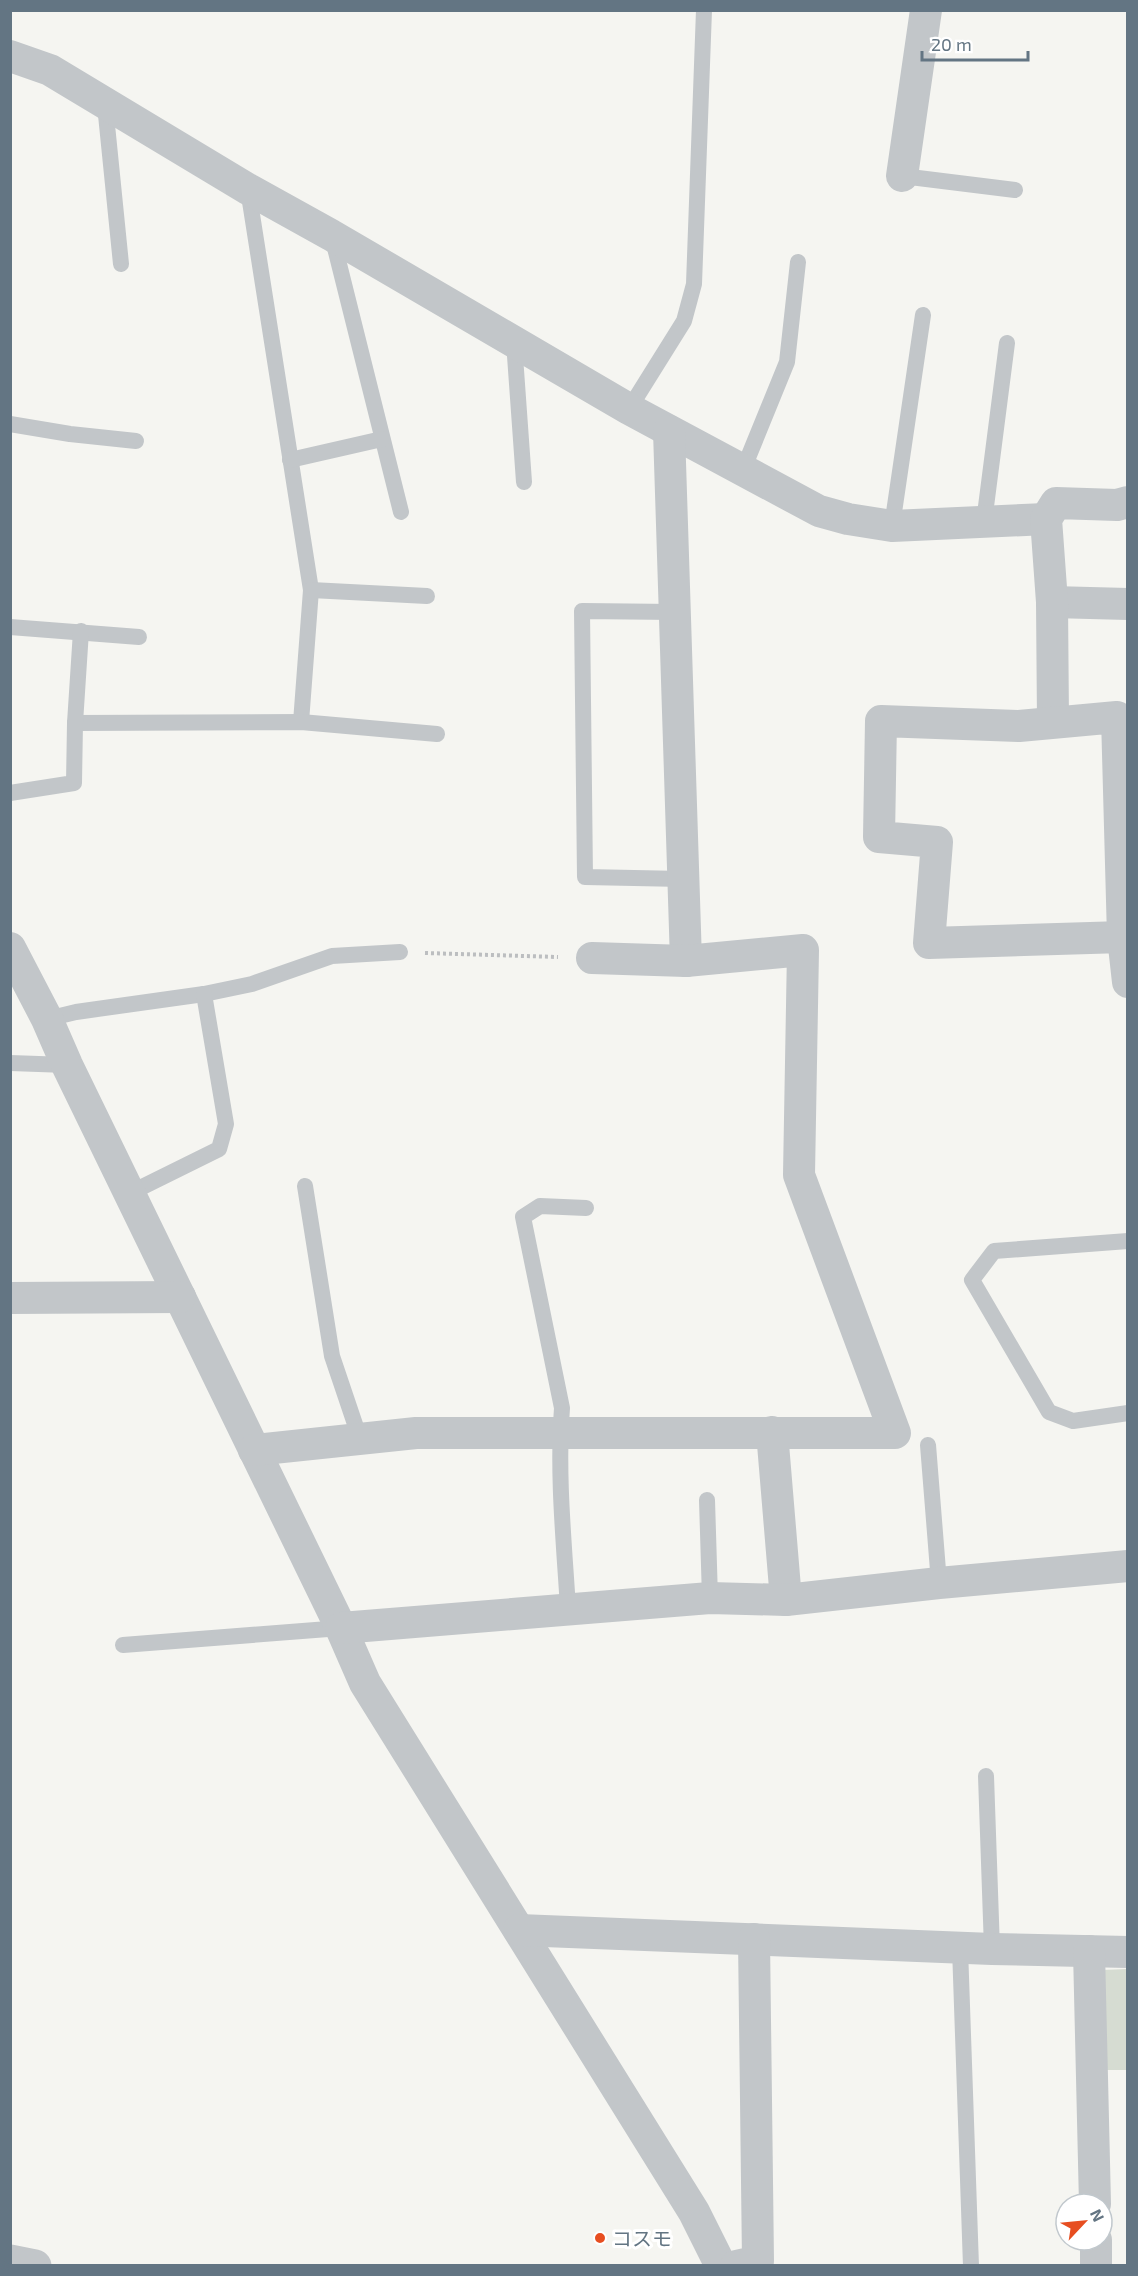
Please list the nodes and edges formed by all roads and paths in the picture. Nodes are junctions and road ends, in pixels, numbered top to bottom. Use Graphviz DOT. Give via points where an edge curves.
graph roads {
  1 [pos="704,10"];
  2 [pos="926,10"];
  3 [pos="10,56"];
  4 [pos="105,105"];
  5 [pos="902,176"];
  6 [pos="248,189"];
  7 [pos="1015,190"];
  8 [pos="332,235"];
  9 [pos="798,262"];
  10 [pos="121,264"];
  11 [pos="923,315"];
  12 [pos="514,342"];
  13 [pos="1007,343"];
  14 [pos="629,409"];
  15 [pos="10,423"];
  16 [pos="669,431"];
  17 [pos="382,439"];
  18 [pos="136,441"];
  19 [pos="290,460"];
  20 [pos="743,470"];
  21 [pos="524,482"];
  22 [pos="1128,502"];
  23 [pos="400,512"];
  24 [pos="1046,519"];
  25 [pos="984,522"];
  26 [pos="892,526"];
  27 [pos="310,590"];
  28 [pos="427,596"];
  29 [pos="1052,602"];
  30 [pos="1128,604"];
  31 [pos="675,612"];
  32 [pos="10,627"];
  33 [pos="81,631"];
  34 [pos="139,637"];
  35 [pos="301,722"];
  36 [pos="1053,722"];
  37 [pos="75,723"];
  38 [pos="437,734"];
  39 [pos="10,793"];
  40 [pos="683,879"];
  41 [pos="1123,937"];
  42 [pos="10,948"];
  43 [pos="400,952"];
  44 [pos="592,958"];
  45 [pos="686,961"];
  46 [pos="1128,982"];
  47 [pos="204,994"];
  48 [pos="47,1019"];
  49 [pos="10,1063"];
  50 [pos="67,1065"];
  51 [pos="305,1186"];
  52 [pos="130,1193"];
  53 [pos="586,1208"];
  54 [pos="1128,1241"];
  55 [pos="10,1298"];
  56 [pos="180,1298"];
  57 [pos="1128,1413"];
  58 [pos="772,1431"];
  59 [pos="560,1432"];
  60 [pos="360,1439"];
  61 [pos="928,1445"];
  62 [pos="254,1450"];
  63 [pos="707,1500"];
  64 [pos="1128,1566"];
  65 [pos="939,1583"];
  66 [pos="710,1598"];
  67 [pos="786,1600"];
  68 [pos="568,1608"];
  69 [pos="341,1629"];
  70 [pos="123,1646"];
  71 [pos="986,1776"];
  72 [pos="519,1930"];
  73 [pos="754,1940"];
  74 [pos="960,1948"];
  75 [pos="992,1949"];
  76 [pos="1089,1951"];
  77 [pos="1128,1952"];
  78 [pos="1095,2192"];
  79 [pos="10,2261"];
  80 [pos="35,2265"];
  81 [pos="721,2265"];
  82 [pos="736,2265"];
  83 [pos="971,2265"];
  1 -- 14 [label="lane" via="694,284 684,321"];
  2 -- 5 [label="street"];
  3 -- 4 [label="street" via="50,70"];
  4 -- 6 [label="street"];
  4 -- 10 [label="lane"];
  5 -- 7 [label="lane"];
  6 -- 8 [label="street"];
  6 -- 19 [label="lane"];
  8 -- 12 [label="street"];
  8 -- 17 [label="lane"];
  9 -- 20 [label="lane" via="787,362"];
  11 -- 26 [label="lane"];
  12 -- 14 [label="street"];
  12 -- 21 [label="lane"];
  13 -- 25 [label="lane"];
  14 -- 16 [label="street"];
  15 -- 18 [label="lane"];
  16 -- 20 [label="street"];
  16 -- 31 [label="street"];
  17 -- 19 [label="lane"];
  17 -- 23 [label="lane"];
  19 -- 27 [label="lane"];
  20 -- 26 [label="street" via="819,511"];
  22 -- 24 [label="street" via="1056,503"];
  24 -- 25 [label="street"];
  24 -- 29 [label="street"];
  25 -- 26 [label="street"];
  27 -- 28 [label="lane"];
  27 -- 35 [label="lane"];
  29 -- 30 [label="street"];
  29 -- 36 [label="street"];
  31 -- 40 [label="street"];
  31 -- 40 [label="lane" via="582,611 585,877"];
  32 -- 33 [label="lane"];
  33 -- 34 [label="lane"];
  33 -- 37 [label="lane"];
  35 -- 37 [label="lane"];
  35 -- 38 [label="lane"];
  36 -- 41 [label="street" via="1117,717"];
  36 -- 41 [label="street" via="1019,726 881,721 879,837 937,842 930,943"];
  37 -- 39 [label="lane" via="74,783"];
  40 -- 45 [label="street"];
  41 -- 46 [label="street"];
  42 -- 48 [label="street"];
  43 -- 44 [label="path"];
  43 -- 47 [label="lane" via="332,956 252,984"];
  44 -- 45 [label="street"];
  45 -- 58 [label="street" via="803,950 799,1175 895,1433"];
  47 -- 48 [label="lane"];
  47 -- 52 [label="lane" via="226,1124 219,1149"];
  48 -- 50 [label="street"];
  49 -- 50 [label="lane"];
  50 -- 52 [label="street"];
  51 -- 60 [label="lane" via="332,1356"];
  52 -- 56 [label="street"];
  53 -- 59 [label="lane" via="540,1206 523,1217 562,1408"];
  54 -- 57 [label="lane" via="994,1251 972,1280 1049,1412 1073,1421"];
  55 -- 56 [label="street"];
  56 -- 62 [label="street"];
  58 -- 59 [label="street"];
  58 -- 67 [label="street"];
  59 -- 60 [label="street" via="416,1433"];
  59 -- 68 [label="lane"];
  60 -- 62 [label="street"];
  61 -- 65 [label="lane"];
  62 -- 69 [label="street"];
  63 -- 66 [label="lane"];
  64 -- 65 [label="street"];
  65 -- 67 [label="street"];
  66 -- 67 [label="street"];
  66 -- 68 [label="street"];
  68 -- 69 [label="street"];
  69 -- 70 [label="lane"];
  69 -- 72 [label="street" via="365,1683"];
  71 -- 75 [label="lane"];
  72 -- 73 [label="street"];
  72 -- 81 [label="street" via="694,2212"];
  73 -- 74 [label="street"];
  73 -- 82 [label="street" via="758,2261"];
  74 -- 75 [label="street"];
  74 -- 83 [label="lane"];
  75 -- 76 [label="street"];
  76 -- 77 [label="street"];
  76 -- 78 [label="street"];
  79 -- 80 [label="street"];
}
